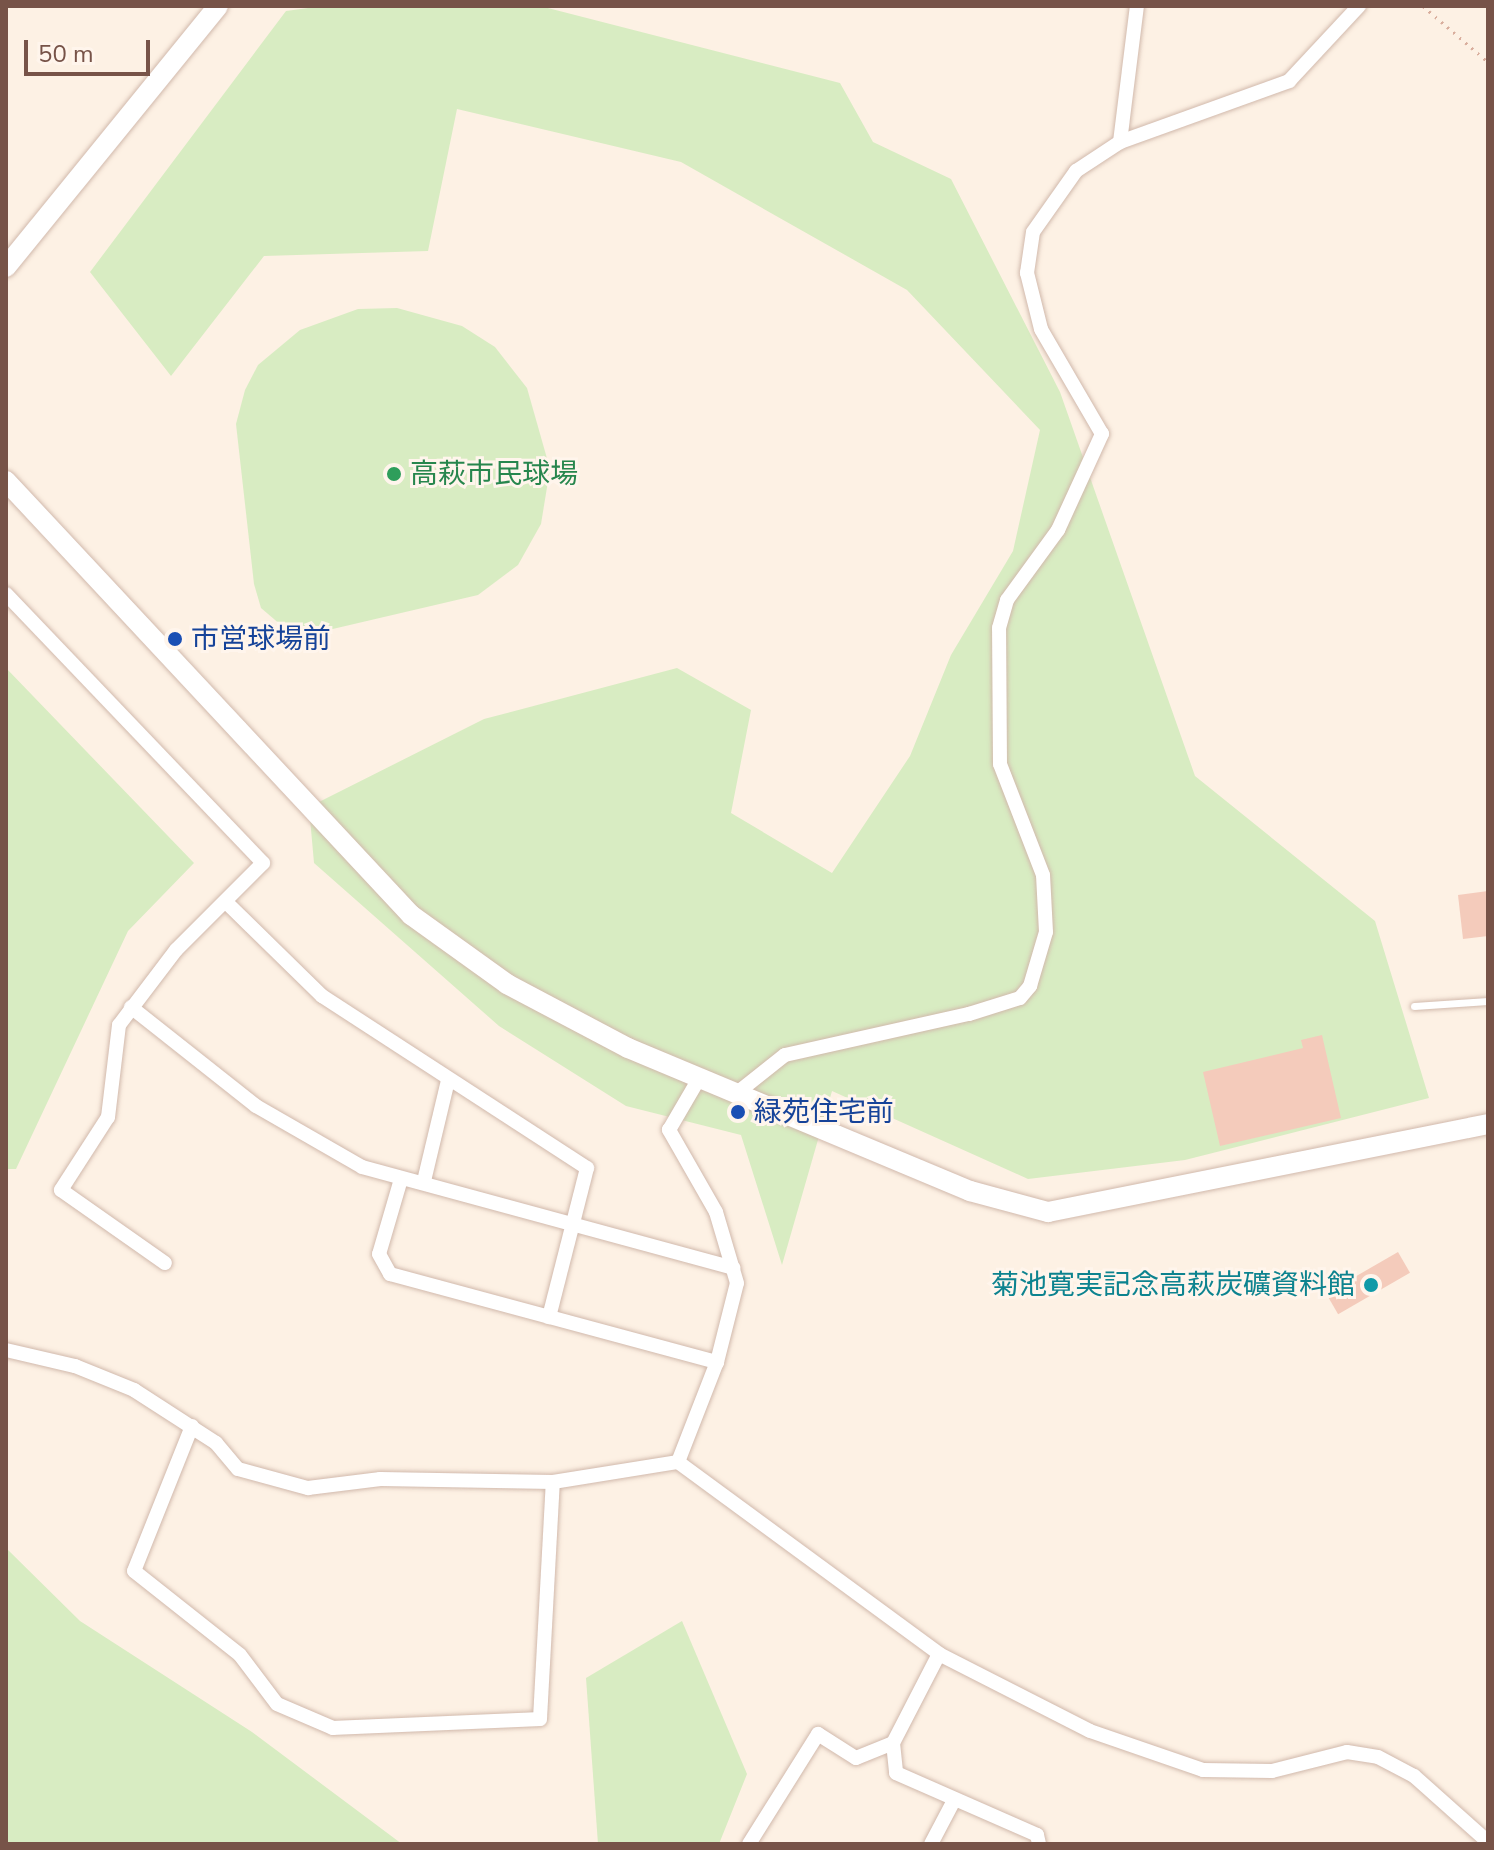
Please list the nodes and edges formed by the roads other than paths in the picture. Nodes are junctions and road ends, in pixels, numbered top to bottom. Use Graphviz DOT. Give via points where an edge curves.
graph roads {
  1 [pos="218,6"];
  2 [pos="1137,6"];
  3 [pos="1359,6"];
  4 [pos="1120,142"];
  5 [pos="6,267"];
  6 [pos="6,481"];
  7 [pos="6,594"];
  8 [pos="227,903"];
  9 [pos="1488,1001"];
  10 [pos="1414,1006"];
  11 [pos="131,1007"];
  12 [pos="700,1077"];
  13 [pos="448,1080"];
  14 [pos="737,1093"];
  15 [pos="1488,1124"];
  16 [pos="401,1179"];
  17 [pos="424,1181"];
  18 [pos="574,1222"];
  19 [pos="165,1263"];
  20 [pos="733,1268"];
  21 [pos="549,1317"];
  22 [pos="6,1350"];
  23 [pos="717,1362"];
  24 [pos="192,1426"];
  25 [pos="678,1462"];
  26 [pos="553,1482"];
  27 [pos="939,1654"];
  28 [pos="893,1743"];
  29 [pos="952,1804"];
  30 [pos="1488,1842"];
  31 [pos="749,1844"];
  32 [pos="931,1844"];
  33 [pos="1039,1844"];
  1 -- 5 [label="street"];
  2 -- 4 [label="street"];
  3 -- 4 [label="street" via="1289,81"];
  4 -- 14 [label="street" via="1067,179 1043,211 1027,258 1041,329 1102,434 1058,530 1007,600 999,628 994,726 1009,796 1043,875 1041,962 1020,998 785,1055"];
  6 -- 12 [label="street" via="411,915 507,984"];
  7 -- 8 [label="street" via="263,863"];
  8 -- 11 [label="street"];
  8 -- 13 [label="street" via="322,996"];
  9 -- 10 [label="lane"];
  11 -- 16 [label="street" via="256,1106 333,1153"];
  11 -- 19 [label="street" via="119,1025 108,1117 61,1190"];
  12 -- 14 [label="street"];
  12 -- 20 [label="street" via="669,1130 716,1212"];
  13 -- 17 [label="street"];
  13 -- 18 [label="street" via="587,1168"];
  14 -- 15 [label="street" via="970,1191 1048,1212"];
  16 -- 17 [label="street"];
  16 -- 21 [label="street" via="379,1254 390,1274"];
  17 -- 18 [label="street"];
  18 -- 20 [label="street"];
  18 -- 21 [label="street"];
  20 -- 23 [label="street" via="735,1305"];
  21 -- 23 [label="street"];
  22 -- 24 [label="street" via="75,1366"];
  23 -- 25 [label="street"];
  24 -- 26 [label="street" via="238,1469 308,1488 380,1479"];
  24 -- 26 [label="street" via="134,1571 240,1655 277,1704 333,1728 540,1719"];
  25 -- 26 [label="street"];
  25 -- 27 [label="street"];
  27 -- 28 [label="street"];
  27 -- 30 [label="street" via="1155,1759 1237,1772 1347,1752 1378,1757 1414,1776"];
  28 -- 29 [label="street" via="896,1773"];
  28 -- 31 [label="street" via="856,1758 818,1734"];
  29 -- 32 [label="street"];
  29 -- 33 [label="street" via="1037,1835"];
}
